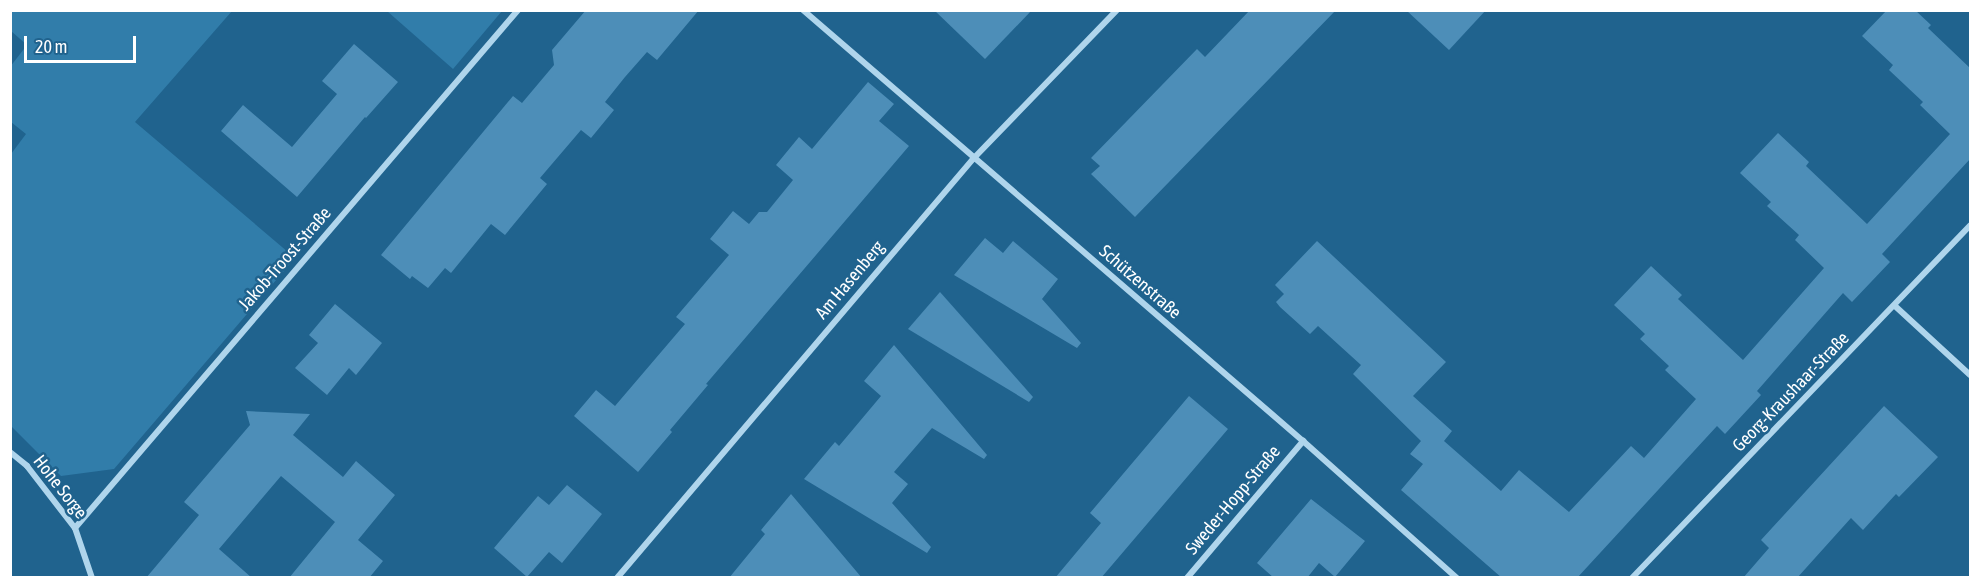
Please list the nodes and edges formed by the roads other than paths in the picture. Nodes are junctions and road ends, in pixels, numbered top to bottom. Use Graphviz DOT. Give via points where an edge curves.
graph roads {
  1 [pos="518,10"];
  2 [pos="803,10"];
  3 [pos="1117,10"];
  4 [pos="973,159"];
  5 [pos="1971,226"];
  6 [pos="1895,306"];
  7 [pos="1971,375"];
  8 [pos="1303,441"];
  9 [pos="10,452"];
  10 [pos="75,528"];
  11 [pos="92,578"];
  12 [pos="617,578"];
  13 [pos="1187,578"];
  14 [pos="1457,578"];
  15 [pos="1632,578"];
  1 -- 10 [label="street, Jakob-Troost-Straße"];
  2 -- 4 [label="street, Schützenstraße"];
  3 -- 4 [label="street, Am Hasenberg"];
  4 -- 8 [label="street, Schützenstraße"];
  4 -- 12 [label="street, Am Hasenberg"];
  5 -- 6 [label="street, Georg-Kraushaar-Straße"];
  6 -- 7 [label="street"];
  6 -- 15 [label="street, Georg-Kraushaar-Straße"];
  8 -- 13 [label="street, Sweder-Hopp-Straße"];
  8 -- 14 [label="street, Schützenstraße"];
  9 -- 10 [label="street, Hohe Sorge" via="27,466"];
  10 -- 11 [label="street, Hohe Sorge"];
}
